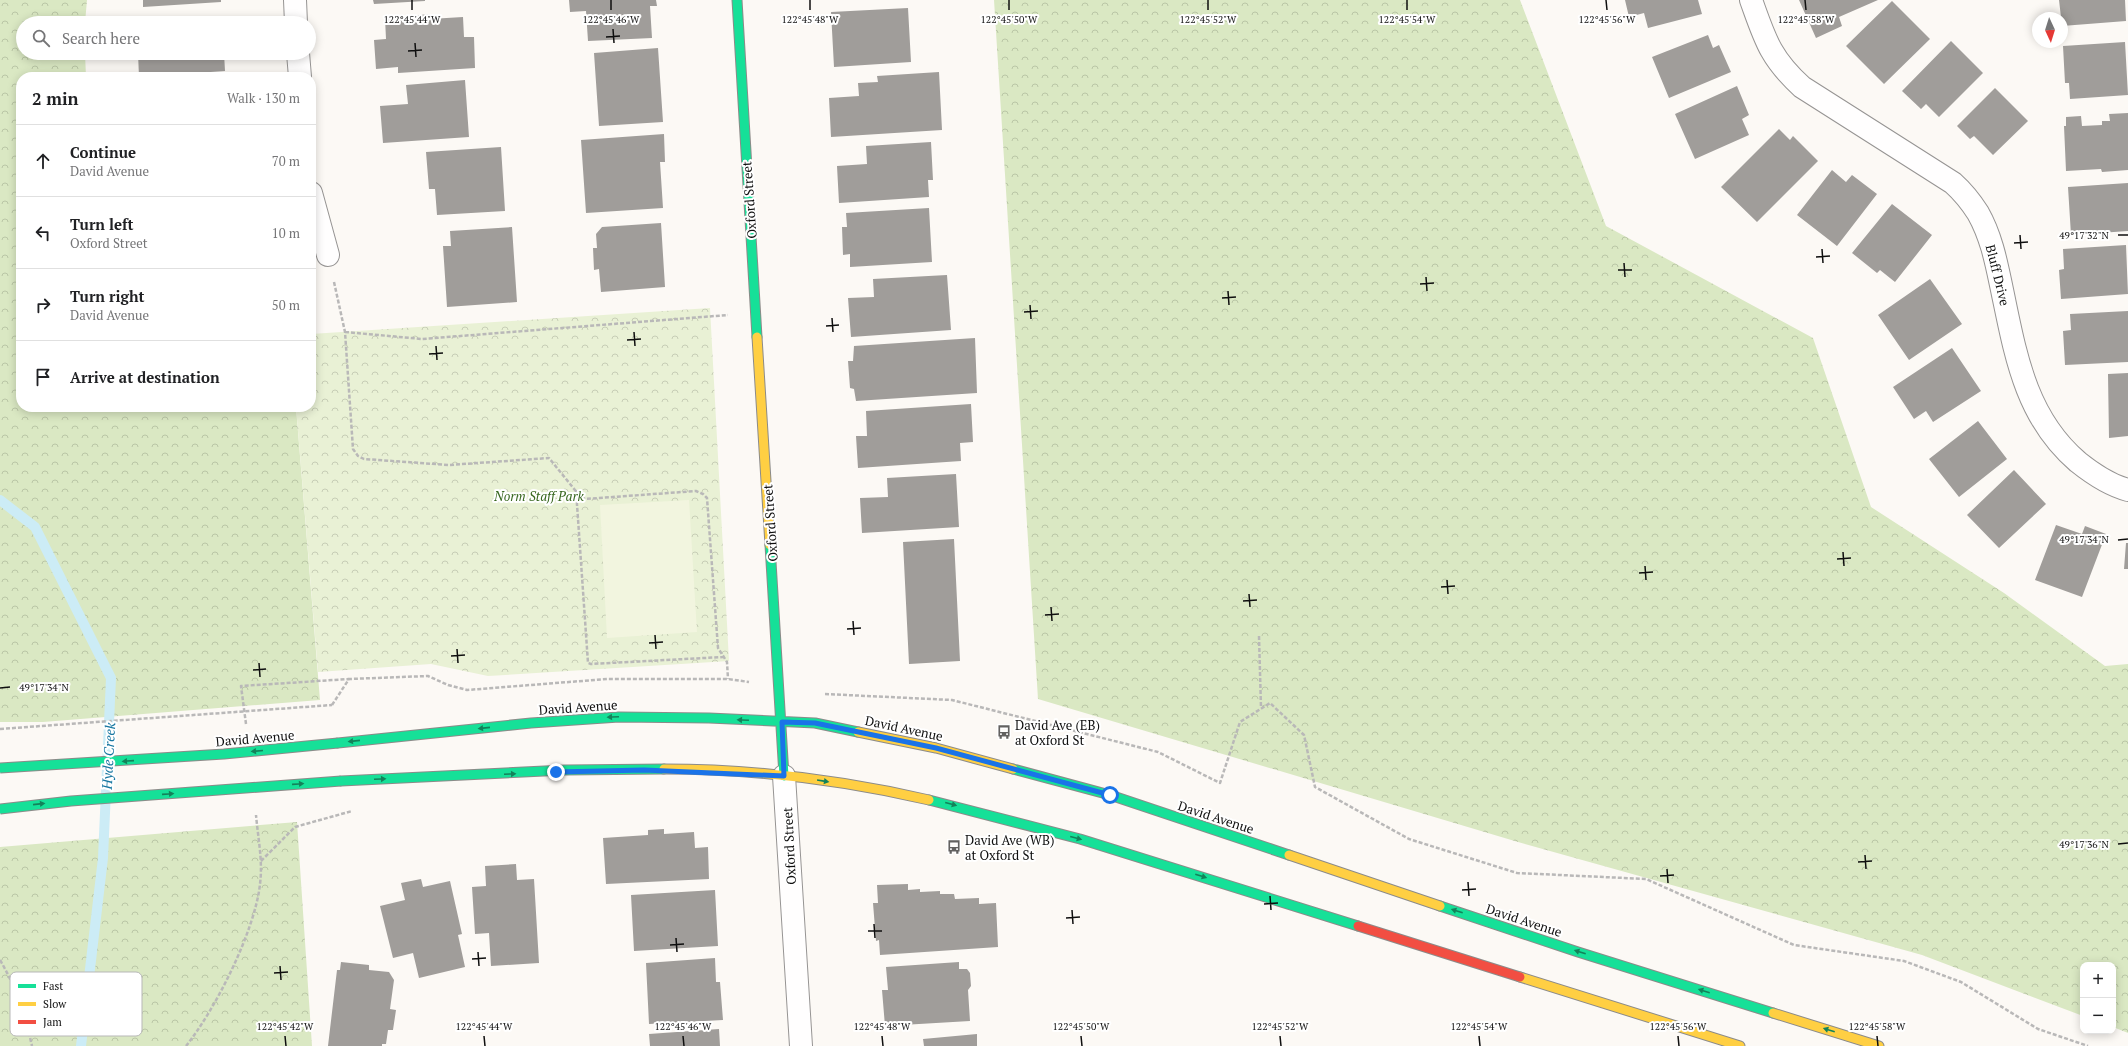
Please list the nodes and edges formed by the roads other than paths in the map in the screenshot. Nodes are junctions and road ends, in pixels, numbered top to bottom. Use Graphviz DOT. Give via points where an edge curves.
graph roads {
  1 [pos="295,0"];
  2 [pos="737,0"];
  3 [pos="1750,0"];
  4 [pos="296,16"];
  5 [pos="299,60"];
  6 [pos="300,72"];
  7 [pos="316,211"];
  8 [pos="328,255"];
  9 [pos="2128,490"];
  10 [pos="782,722"];
  11 [pos="0,768"];
  12 [pos="784,776"];
  13 [pos="0,809"];
  14 [pos="801,1046"];
  15 [pos="1740,1046"];
  16 [pos="1879,1046"];
  1 -- 4 [label="street"];
  2 -- 10 [label="main road, Oxford Street"];
  3 -- 9 [label="street, Bluff Drive" via="1772,54 1802,87 1953,183 1968,198 1978,214 1994,252 2021,372 2040,419 2053,438 2086,468 2106,482"];
  5 -- 6 [label="street"];
  7 -- 8 [label="street"];
  10 -- 11 [label="main road, David Avenue, one-way, bridge" via="619,716 224,754"];
  10 -- 12 [label="main road, Oxford Street"];
  16 -- 10 [label="main road, David Avenue, one-way" via="1578,952 1110,795 936,748 815,723"];
  13 -- 12 [label="main road, one-way, bridge" via="71,801 341,781 644,770"];
  12 -- 14 [label="street, Oxford Street"];
  12 -- 15 [label="main road, one-way" via="933,800 1097,844"];
}
